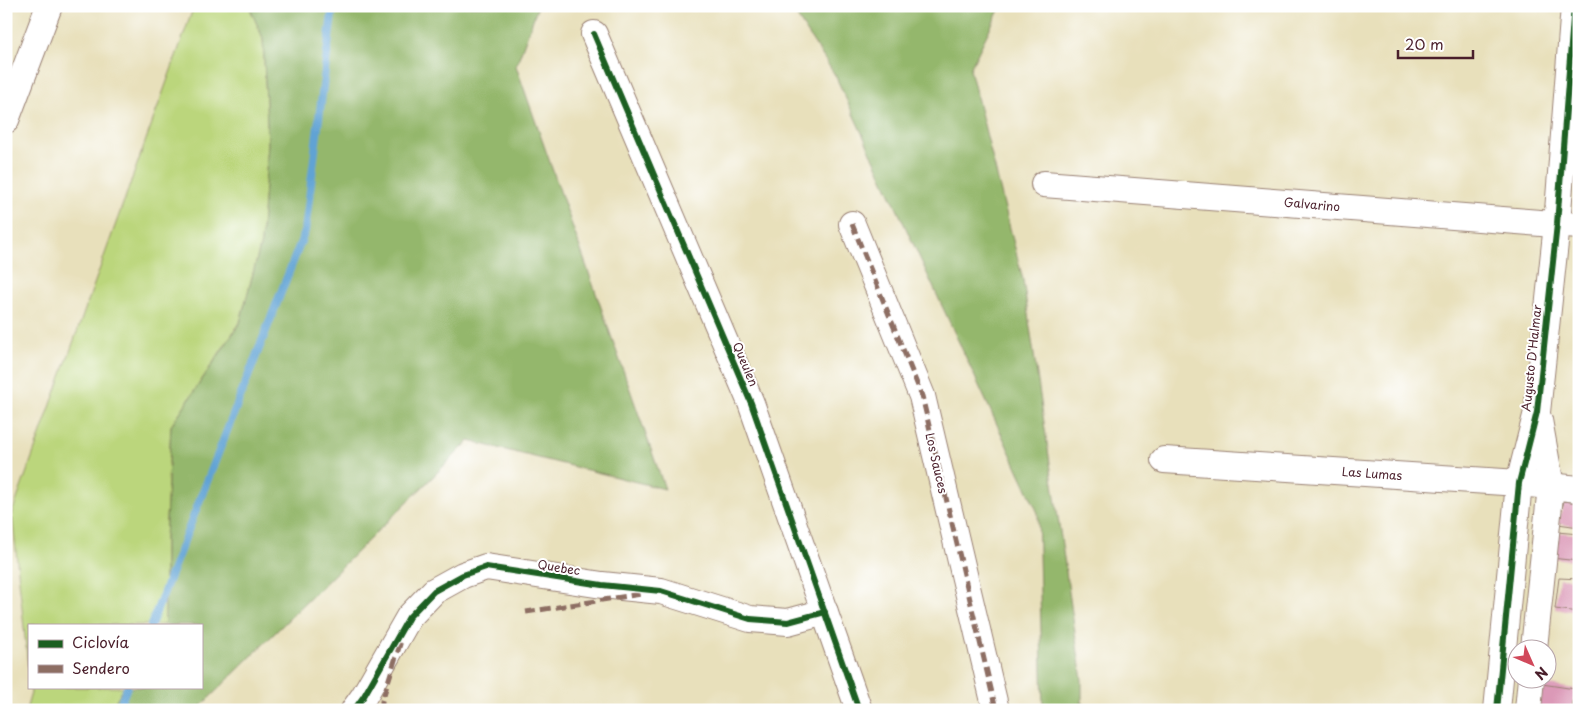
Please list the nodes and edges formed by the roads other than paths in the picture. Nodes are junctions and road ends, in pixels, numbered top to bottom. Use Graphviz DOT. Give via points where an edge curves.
graph roads {
  1 [pos="49,6"];
  2 [pos="1574,6"];
  3 [pos="594,34"];
  4 [pos="6,120"];
  5 [pos="1044,184"];
  6 [pos="852,224"];
  7 [pos="1568,225"];
  8 [pos="1537,412"];
  9 [pos="1164,460"];
  10 [pos="1519,483"];
  11 [pos="1551,486"];
  12 [pos="1579,488"];
  13 [pos="825,612"];
  14 [pos="1535,638"];
  15 [pos="1530,688"];
  16 [pos="354,710"];
  17 [pos="858,710"];
  18 [pos="996,710"];
  19 [pos="1497,710"];
  20 [pos="1528,710"];
  1 -- 4 [label="street"];
  2 -- 7 [label="street, Augusto D'Halmar"];
  3 -- 13 [label="street, Queulen" via="751,403"];
  5 -- 7 [label="street, Galvarino"];
  6 -- 18 [label="street, Los Sauces" via="922,396"];
  7 -- 8 [label="street, Augusto D'Halmar"];
  8 -- 10 [label="street, Augusto D'Halmar"];
  8 -- 11 [label="street, Augusto D'Halmar"];
  9 -- 10 [label="street, Las Lumas"];
  10 -- 11 [label="street, Las Lumas"];
  10 -- 19 [label="street, Augusto D'Halmar"];
  11 -- 12 [label="street, Las Lumas"];
  11 -- 14 [label="street, Augusto D'Halmar"];
  13 -- 16 [label="street, Quebec" via="788,622 750,619 661,590 602,585 486,567 434,591 409,617"];
  13 -- 17 [label="street, Queulen"];
  15 -- 20 [label="street"];
}
